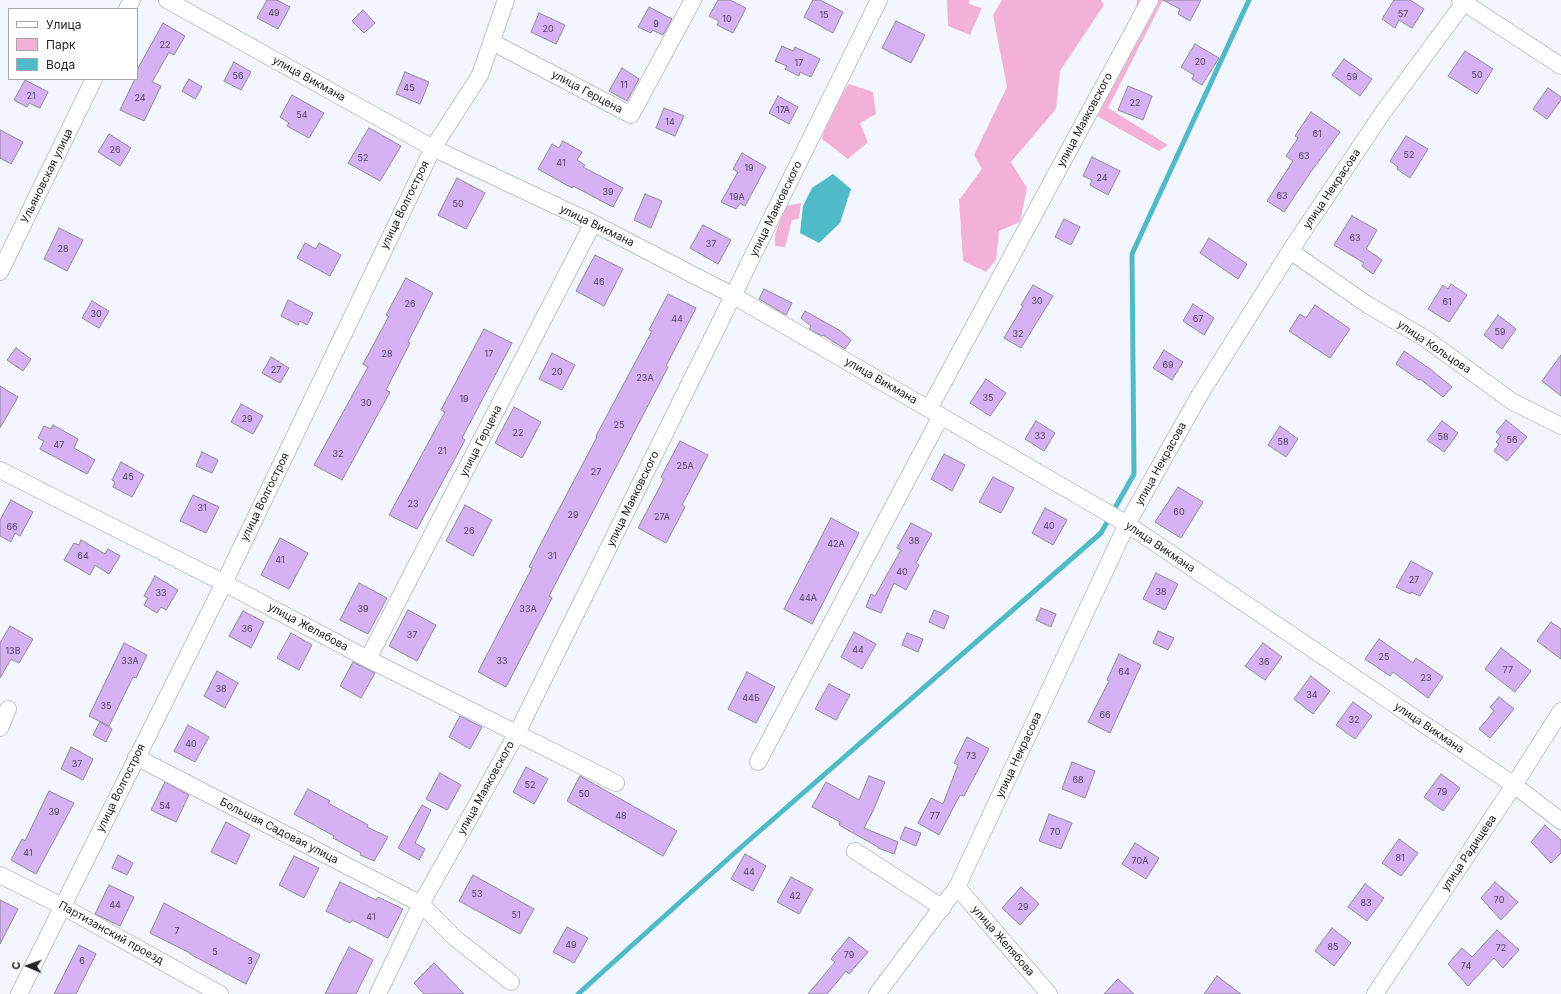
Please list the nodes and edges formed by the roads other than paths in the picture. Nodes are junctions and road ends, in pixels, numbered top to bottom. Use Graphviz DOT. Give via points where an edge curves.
graph roads {
  1 [pos="168,0"];
  2 [pos="506,0"];
  3 [pos="693,0"];
  4 [pos="879,0"];
  5 [pos="1150,0"];
  6 [pos="1463,1"];
  7 [pos="492,42"];
  8 [pos="1561,66"];
  9 [pos="94,80"];
  10 [pos="433,148"];
  11 [pos="593,223"];
  12 [pos="1290,251"];
  13 [pos="0,272"];
  14 [pos="734,296"];
  15 [pos="935,412"];
  16 [pos="1561,426"];
  17 [pos="0,470"];
  18 [pos="1128,524"];
  19 [pos="224,583"];
  20 [pos="368,659"];
  21 [pos="8,709"];
  22 [pos="1561,711"];
  23 [pos="0,728"];
  24 [pos="517,734"];
  25 [pos="136,757"];
  26 [pos="758,762"];
  27 [pos="616,783"];
  28 [pos="1514,785"];
  29 [pos="1561,821"];
  30 [pos="855,851"];
  31 [pos="0,875"];
  32 [pos="957,888"];
  33 [pos="421,904"];
  34 [pos="62,906"];
  35 [pos="943,908"];
  36 [pos="511,982"];
  37 [pos="19,994"];
  38 [pos="220,994"];
  39 [pos="378,994"];
  40 [pos="877,994"];
  41 [pos="1049,994"];
  42 [pos="1375,994"];
  1 -- 10 [label="street, улица Викмана"];
  2 -- 7 [label="street, улица Волгостроя"];
  3 -- 7 [label="street, улица Герцена" via="631,115"];
  4 -- 14 [label="street, улица Маяковского"];
  5 -- 15 [label="street, улица Маяковского"];
  6 -- 8 [label="street"];
  6 -- 12 [label="street, улица Некрасова" via="1384,111"];
  7 -- 10 [label="street, улица Волгостроя" via="480,75"];
  9 -- 13 [label="street, Ульяновская улица"];
  10 -- 11 [label="street, улица Викмана"];
  10 -- 19 [label="street, улица Волгостроя"];
  11 -- 14 [label="street, улица Викмана"];
  11 -- 20 [label="street, улица Герцена"];
  12 -- 16 [label="street, улица Кольцова" via="1368,305 1426,339 1513,402"];
  12 -- 18 [label="street, улица Некрасова" via="1199,396"];
  14 -- 15 [label="street, улица Викмана"];
  14 -- 24 [label="street, улица Маяковского"];
  15 -- 18 [label="street, улица Викмана"];
  15 -- 26 [label="street, улица Маяковского"];
  17 -- 19 [label="street, улица Желябова"];
  18 -- 28 [label="street, улица Викмана"];
  18 -- 32 [label="street, улица Некрасова"];
  19 -- 20 [label="street, улица Желябова"];
  19 -- 25 [label="street, улица Волгостроя"];
  20 -- 24 [label="street, улица Желябова"];
  21 -- 23 [label="street"];
  22 -- 28 [label="street, улица Радищева"];
  24 -- 27 [label="street, улица Желябова"];
  24 -- 33 [label="street, улица Маяковского"];
  25 -- 33 [label="street, Большая Садовая улица"];
  25 -- 34 [label="street, улица Волгостроя"];
  28 -- 29 [label="street, улица Викмана"];
  28 -- 42 [label="street, улица Радищева"];
  30 -- 35 [label="street"];
  31 -- 34 [label="street, Партизанский проезд"];
  32 -- 35 [label="street, улица Некрасова"];
  32 -- 41 [label="street, улица Желябова"];
  33 -- 36 [label="street, Большая Садовая улица" via="456,939"];
  33 -- 39 [label="street, улица Маяковского"];
  34 -- 37 [label="street, улица Волгостроя"];
  34 -- 38 [label="street, Партизанский проезд"];
  35 -- 40 [label="street, улица Некрасова"];
}
